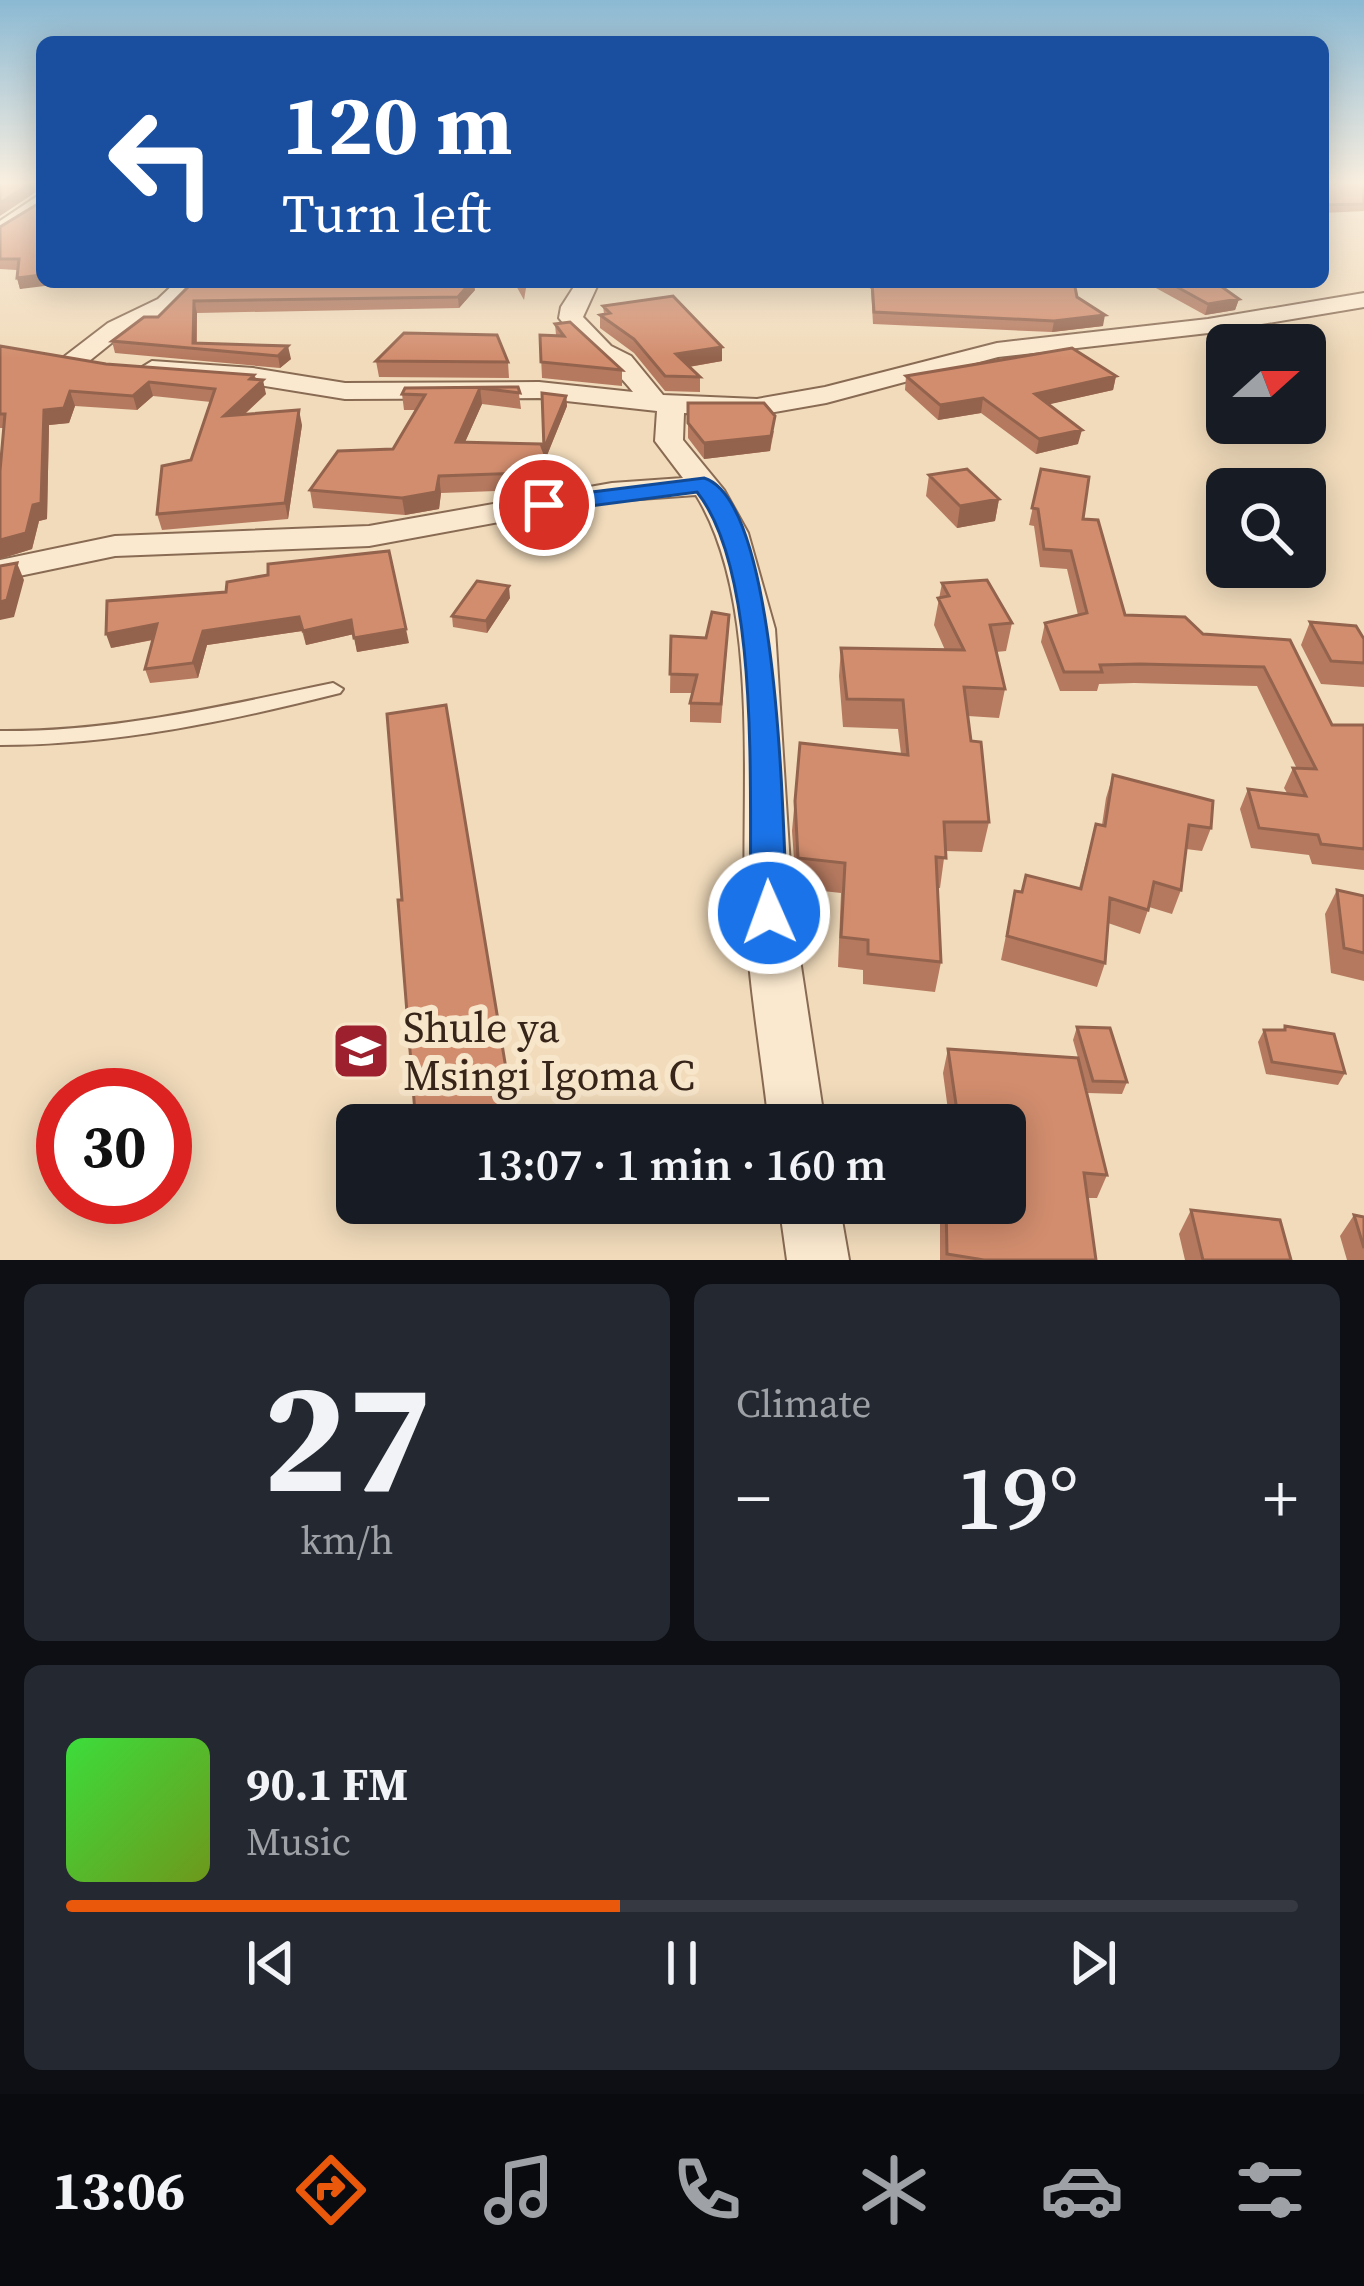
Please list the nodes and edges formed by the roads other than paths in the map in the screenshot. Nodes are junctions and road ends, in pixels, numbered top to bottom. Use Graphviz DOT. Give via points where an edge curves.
graph roads {
  1 [pos="183,288"];
  2 [pos="585,288"];
  3 [pos="1364,300"];
  4 [pos="663,404"];
  5 [pos="704,484"];
  6 [pos="0,571"];
  7 [pos="333,689"];
  8 [pos="0,738"];
  9 [pos="794,1104"];
  10 [pos="812,1224"];
  11 [pos="818,1260"];
  1 -- 4 [label="street" via="63,359 345,391 539,390"];
  2 -- 4 [label="street" via="571,318"];
  3 -- 4 [label="street" via="997,350 787,404"];
  4 -- 5 [label="street" via="669,441"];
  5 -- 6 [label="street" via="368,536 115,546"];
  5 -- 9 [label="street" via="732,533 757,629 769,913"];
  7 -- 8 [label="lane" via="120,731"];
  10 -- 11 [label="street"];
}
